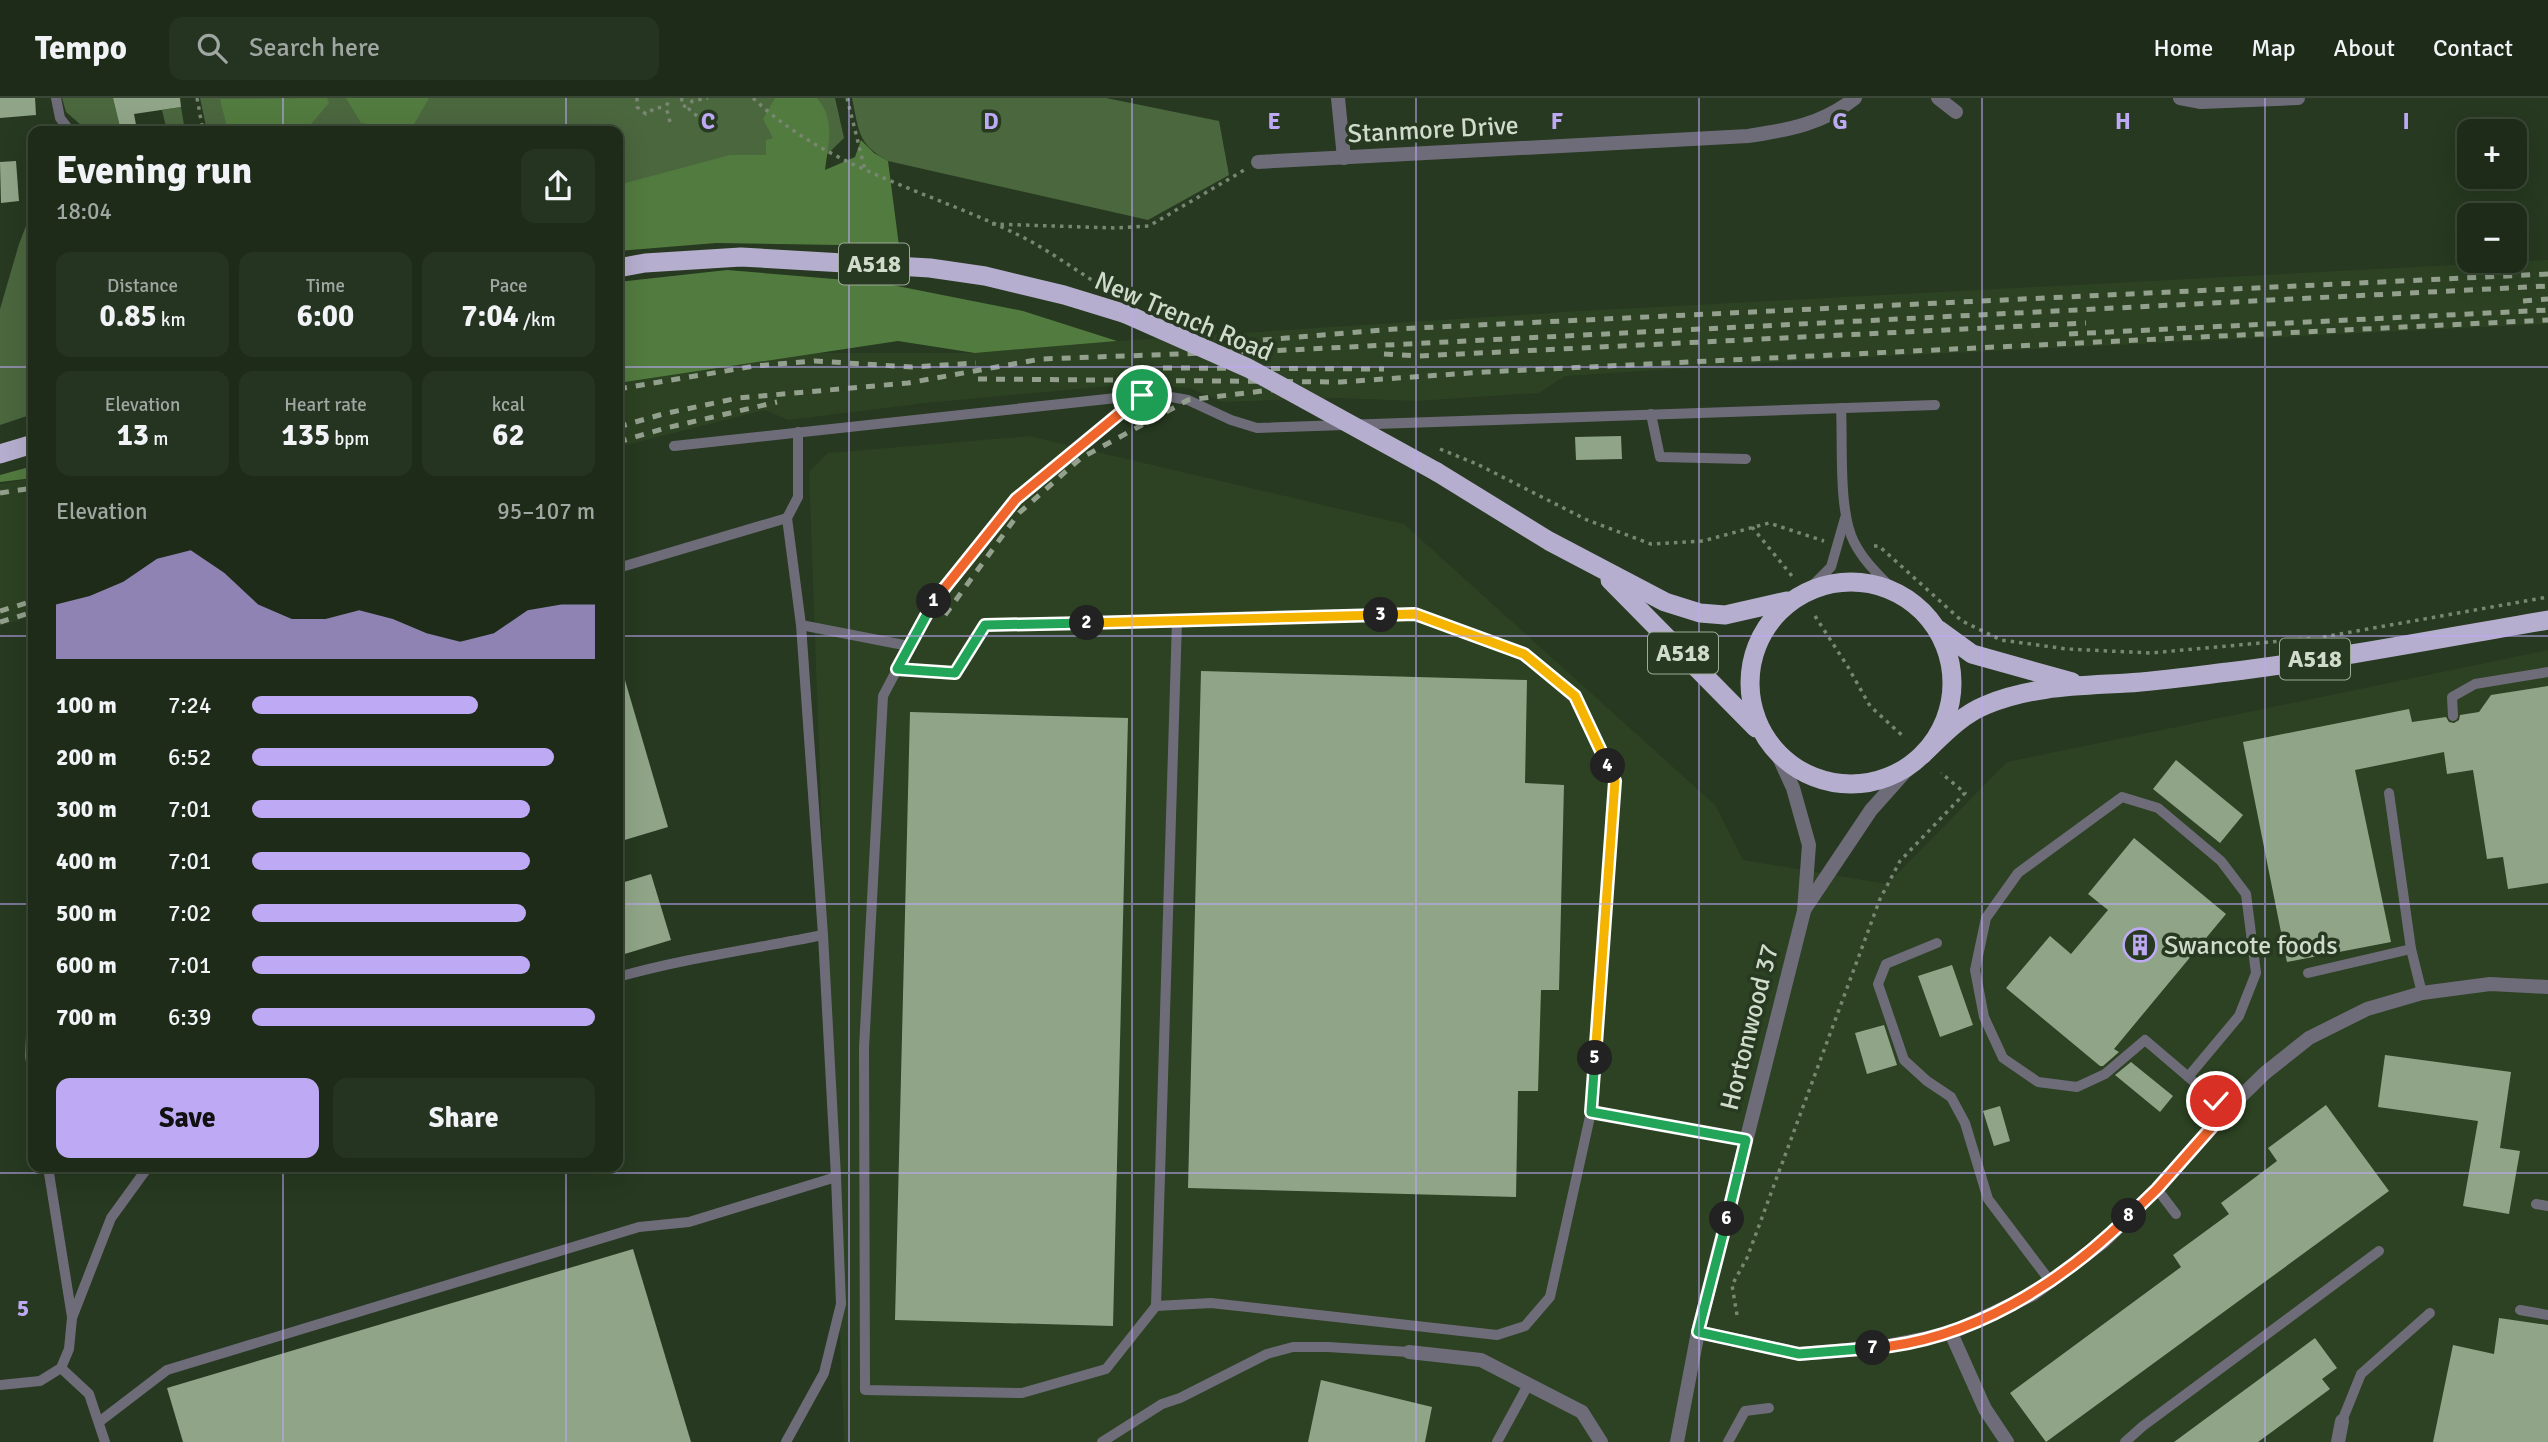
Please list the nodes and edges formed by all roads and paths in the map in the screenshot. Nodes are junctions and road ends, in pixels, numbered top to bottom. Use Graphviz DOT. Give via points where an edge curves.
graph roads {
  1 [pos="56,98"];
  2 [pos="197,98"];
  3 [pos="637,98"];
  4 [pos="670,98"];
  5 [pos="681,98"];
  6 [pos="708,98"];
  7 [pos="753,98"];
  8 [pos="847,98"];
  9 [pos="1338,98"];
  10 [pos="1855,98"];
  11 [pos="1938,98"];
  12 [pos="2180,98"];
  13 [pos="2298,98"];
  14 [pos="692,99"];
  15 [pos="666,107"];
  16 [pos="689,108"];
  17 [pos="1956,112"];
  18 [pos="697,116"];
  19 [pos="670,122"];
  20 [pos="66,126"];
  21 [pos="202,126"];
  22 [pos="1344,158"];
  23 [pos="1258,162"];
  24 [pos="865,170"];
  25 [pos="990,223"];
  26 [pos="623,267"];
  27 [pos="1110,291"];
  28 [pos="1142,395"];
  29 [pos="1935,405"];
  30 [pos="1841,408"];
  31 [pos="1651,414"];
  32 [pos="798,432"];
  33 [pos="28,446"];
  34 [pos="674,446"];
  35 [pos="0,454"];
  36 [pos="1746,459"];
  37 [pos="1479,465"];
  38 [pos="1846,516"];
  39 [pos="787,518"];
  40 [pos="1752,527"];
  41 [pos="1839,542"];
  42 [pos="1856,544"];
  43 [pos="623,567"];
  44 [pos="1599,570"];
  45 [pos="1792,576"];
  46 [pos="1895,592"];
  47 [pos="1800,595"];
  48 [pos="2548,597"];
  49 [pos="1815,617"];
  50 [pos="2548,620"];
  51 [pos="1177,621"];
  52 [pos="801,625"];
  53 [pos="1935,627"];
  54 [pos="909,646"];
  55 [pos="897,669"];
  56 [pos="2548,672"];
  57 [pos="2080,684"];
  58 [pos="2453,716"];
  59 [pos="1765,737"];
  60 [pos="1905,738"];
  61 [pos="1777,753"];
  62 [pos="1917,759"];
  63 [pos="1941,773"];
  64 [pos="2389,793"];
  65 [pos="1804,911"];
  66 [pos="823,935"];
  67 [pos="1937,943"];
  68 [pos="2411,948"];
  69 [pos="2308,973"];
  70 [pos="623,976"];
  71 [pos="2548,986"];
  72 [pos="2422,993"];
  73 [pos="2188,1077"];
  74 [pos="2227,1110"];
  75 [pos="1591,1112"];
  76 [pos="1746,1140"];
  77 [pos="49,1172"];
  78 [pos="144,1172"];
  79 [pos="836,1177"];
  80 [pos="2157,1189"];
  81 [pos="2536,1204"];
  82 [pos="2548,1206"];
  83 [pos="2176,1214"];
  84 [pos="2379,1251"];
  85 [pos="2050,1281"];
  86 [pos="1156,1306"];
  87 [pos="2520,1310"];
  88 [pos="2430,1313"];
  89 [pos="1737,1315"];
  90 [pos="2548,1315"];
  91 [pos="72,1318"];
  92 [pos="1698,1332"];
  93 [pos="1951,1333"];
  94 [pos="1409,1352"];
  95 [pos="61,1368"];
  96 [pos="0,1385"];
  97 [pos="1528,1385"];
  98 [pos="1769,1408"];
  99 [pos="2342,1421"];
  100 [pos="99,1422"];
  101 [pos="105,1442"];
  102 [pos="786,1442"];
  103 [pos="1102,1442"];
  104 [pos="1497,1442"];
  105 [pos="1601,1442"];
  106 [pos="1677,1442"];
  107 [pos="1728,1442"];
  108 [pos="2007,1442"];
  109 [pos="2125,1442"];
  110 [pos="2338,1442"];
  1 -- 20 [label="lane"];
  2 -- 21 [label="path"];
  3 -- 15 [label="path" via="637,107 646,114"];
  4 -- 15 [label="path"];
  5 -- 16 [label="path" via="681,104"];
  6 -- 14 [label="path"];
  7 -- 24 [label="path" via="802,135"];
  8 -- 24 [label="path"];
  9 -- 22 [label="street"];
  10 -- 22 [label="street, Stanmore Drive" via="1795,129 1748,136"];
  11 -- 17 [label="street"];
  12 -- 13 [label="street" via="2201,102"];
  14 -- 16 [label="path"];
  15 -- 19 [label="path"];
  16 -- 18 [label="path"];
  22 -- 23 [label="street, Stanmore Drive"];
  23 -- 25 [label="path" via="1149,226"];
  24 -- 25 [label="path"];
  25 -- 27 [label="path"];
  26 -- 44 [label="highway, New Trench Road / A518, bridge" via="741,257 930,268 985,276 1126,314 1248,368 1437,472"];
  28 -- 31 [label="lane" via="1188,400 1257,428"];
  28 -- 32 [label="lane"];
  28 -- 54 [label="lane" via="1016,499 932,603"];
  29 -- 30 [label="lane"];
  30 -- 31 [label="lane"];
  30 -- 38 [label="lane"];
  31 -- 36 [label="lane" via="1660,457"];
  32 -- 34 [label="lane"];
  32 -- 39 [label="lane" via="798,497"];
  33 -- 35 [label="highway"];
  37 -- 40 [label="path" via="1587,520 1651,544 1703,541"];
  38 -- 41 [label="lane"];
  38 -- 42 [label="lane"];
  39 -- 43 [label="lane"];
  39 -- 52 [label="lane"];
  40 -- 41 [label="path" via="1769,523 1821,541"];
  40 -- 45 [label="path"];
  41 -- 47 [label="lane" via="1831,567"];
  42 -- 46 [label="lane" via="1870,567"];
  42 -- 48 [label="path" via="1879,546 1962,621 2001,639 2067,649 2151,653 2314,638"];
  44 -- 47 [label="highway, New Trench Road / A518" via="1665,602 1700,613 1725,615"];
  44 -- 59 [label="highway, New Trench Road / A518"];
  46 -- 47 [label="highway" via="1855,581 1827,584"];
  46 -- 53 [label="highway"];
  47 -- 59 [label="highway" via="1772,619 1753,654 1749,690"];
  49 -- 60 [label="path" via="1870,706"];
  50 -- 57 [label="highway, A518" via="2230,672"];
  51 -- 55 [label="lane" via="985,625 955,673"];
  51 -- 75 [label="lane" via="1415,614 1524,654 1575,696 1615,781"];
  51 -- 86 [label="lane"];
  52 -- 54 [label="lane"];
  52 -- 66 [label="lane"];
  53 -- 57 [label="highway, A518" via="1972,654"];
  53 -- 62 [label="highway" via="1947,650 1951,694 1941,729"];
  54 -- 55 [label="lane"];
  55 -- 86 [label="lane" via="883,696 864,1048 865,1390 1022,1393 1106,1369"];
  56 -- 58 [label="lane" via="2475,684 2452,697"];
  57 -- 62 [label="highway, A518" via="2027,692 1985,705 1959,720"];
  59 -- 61 [label="highway"];
  61 -- 62 [label="highway" via="1802,772 1849,784 1882,779"];
  61 -- 65 [label="street, Hortonwood 37" via="1793,788 1809,845"];
  62 -- 65 [label="street, Hortonwood 37" via="1871,810"];
  63 -- 89 [label="path" via="1965,793 1900,861 1880,899 1747,1258 1732,1285"];
  64 -- 68 [label="lane"];
  65 -- 76 [label="street, Hortonwood 37"];
  66 -- 70 [label="lane" via="665,963"];
  66 -- 79 [label="lane"];
  67 -- 85 [label="lane" via="1886,964 1878,984 1904,1060 1951,1097 1965,1123 1988,1199"];
  68 -- 69 [label="lane"];
  68 -- 72 [label="lane"];
  71 -- 72 [label="street" via="2490,984"];
  72 -- 74 [label="street" via="2367,1009 2309,1038"];
  73 -- 73 [label="lane" via="2145,1040 2105,1074 2077,1087 2038,1082 2003,1058 1984,1017 1975,970 1986,918 2018,873 2122,797 2158,808 2221,861 2246,894 2256,973 2239,1016"];
  73 -- 74 [label="lane"];
  74 -- 80 [label="street"];
  75 -- 76 [label="lane"];
  75 -- 86 [label="lane" via="1550,1297 1525,1326 1497,1335 1211,1303"];
  76 -- 92 [label="street, Hortonwood 37"];
  77 -- 91 [label="lane"];
  78 -- 91 [label="lane" via="111,1218"];
  79 -- 100 [label="lane" via="690,1222 639,1227 167,1370"];
  79 -- 102 [label="lane" via="841,1304 824,1373"];
  80 -- 83 [label="lane"];
  80 -- 85 [label="street" via="2103,1242"];
  81 -- 82 [label="lane"];
  84 -- 109 [label="lane"];
  85 -- 93 [label="street" via="2033,1294"];
  87 -- 90 [label="lane"];
  88 -- 99 [label="lane" via="2361,1374"];
  91 -- 95 [label="lane" via="69,1349"];
  92 -- 93 [label="street" via="1799,1354 1882,1347"];
  92 -- 106 [label="street, Hortonwood 37"];
  93 -- 108 [label="street" via="1985,1409"];
  94 -- 97 [label="street" via="1481,1360"];
  94 -- 103 [label="lane" via="1328,1347 1267,1354 1162,1404"];
  95 -- 96 [label="lane" via="40,1381"];
  95 -- 100 [label="lane" via="89,1394"];
  97 -- 104 [label="lane"];
  97 -- 105 [label="street" via="1581,1412"];
  98 -- 107 [label="lane" via="1745,1411"];
  99 -- 110 [label="street"];
  100 -- 101 [label="lane"];
}
